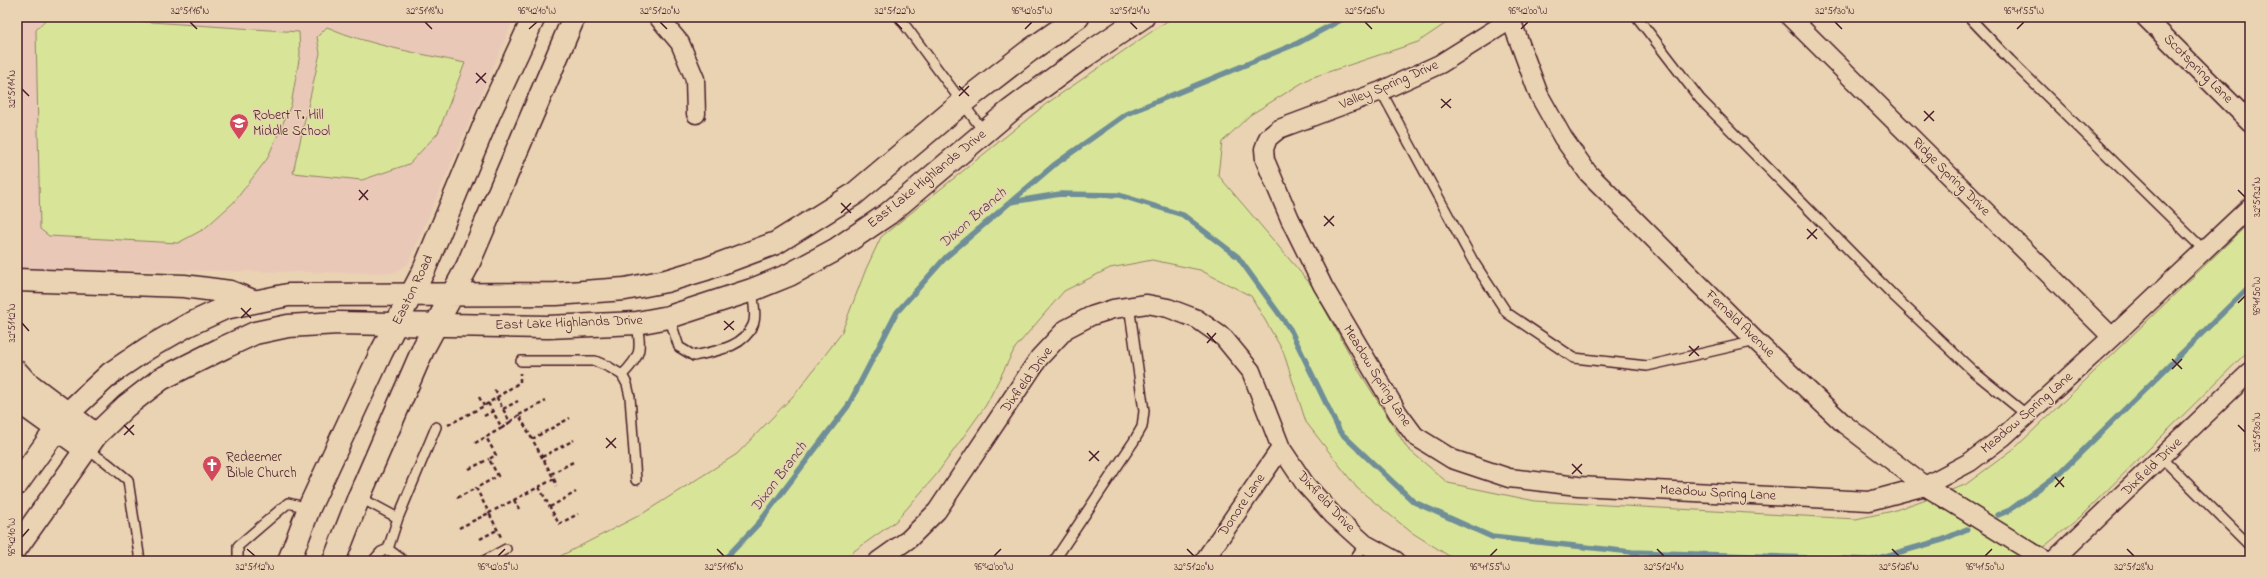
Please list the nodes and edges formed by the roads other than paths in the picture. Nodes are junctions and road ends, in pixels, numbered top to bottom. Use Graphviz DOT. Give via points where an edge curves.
graph roads {
  1 [pos="534,17"];
  2 [pos="574,17"];
  3 [pos="658,17"];
  4 [pos="899,17"];
  5 [pos="1078,17"];
  6 [pos="1143,17"];
  7 [pos="1637,17"];
  8 [pos="1790,17"];
  9 [pos="1969,17"];
  10 [pos="2145,17"];
  11 [pos="1512,18"];
  12 [pos="1381,91"];
  13 [pos="962,103"];
  14 [pos="696,114"];
  15 [pos="2250,122"];
  16 [pos="984,132"];
  17 [pos="1264,149"];
  18 [pos="2250,207"];
  19 [pos="2204,250"];
  20 [pos="17,280"];
  21 [pos="752,290"];
  22 [pos="412,295"];
  23 [pos="452,296"];
  24 [pos="253,301"];
  25 [pos="1129,305"];
  26 [pos="668,317"];
  27 [pos="637,323"];
  28 [pos="396,325"];
  29 [pos="436,325"];
  30 [pos="2112,337"];
  31 [pos="1756,341"];
  32 [pos="521,361"];
  33 [pos="17,372"];
  34 [pos="622,375"];
  35 [pos="2249,375"];
  36 [pos="17,400"];
  37 [pos="2027,415"];
  38 [pos="62,421"];
  39 [pos="436,427"];
  40 [pos="90,442"];
  41 [pos="1281,448"];
  42 [pos="2162,458"];
  43 [pos="636,480"];
  44 [pos="17,484"];
  45 [pos="1925,486"];
  46 [pos="359,497"];
  47 [pos="309,508"];
  48 [pos="398,518"];
  49 [pos="1365,544"];
  50 [pos="2250,546"];
  51 [pos="17,547"];
  52 [pos="388,549"];
  53 [pos="506,549"];
  54 [pos="140,561"];
  55 [pos="238,561"];
  56 [pos="289,561"];
  57 [pos="334,561"];
  58 [pos="373,561"];
  59 [pos="404,561"];
  60 [pos="484,561"];
  61 [pos="878,561"];
  62 [pos="1054,561"];
  63 [pos="1204,561"];
  64 [pos="1353,561"];
  65 [pos="1396,561"];
  66 [pos="2046,561"];
  67 [pos="2053,561"];
  1 -- 22 [label="main road, Easton Road" via="489,114"];
  2 -- 23 [label="main road" via="511,168"];
  3 -- 14 [label="street" via="680,42 695,79"];
  4 -- 13 [label="lane"];
  5 -- 13 [label="main road, East Lake Highlands Drive"];
  6 -- 16 [label="main road, East Lake Highlands Drive" via="1082,58"];
  7 -- 37 [label="lane" via="1700,99 1896,298 1974,372"];
  8 -- 30 [label="street, Ridge Spring Drive"];
  9 -- 19 [label="lane"];
  10 -- 15 [label="street, Scotspring Lane"];
  11 -- 12 [label="street, Valley Spring Drive" via="1440,64"];
  11 -- 31 [label="street, Fernald Avenue" via="1539,95 1563,138 1588,173"];
  12 -- 17 [label="street, Valley Spring Drive" via="1279,129 1268,138"];
  12 -- 31 [label="lane" via="1472,261 1507,313 1574,358 1647,366"];
  13 -- 16 [label="lane"];
  13 -- 23 [label="main road, East Lake Highlands Drive" via="853,195 776,242 741,256 666,281 625,289 556,294"];
  16 -- 21 [label="main road, East Lake Highlands Drive" via="888,214 835,250 789,275"];
  17 -- 45 [label="street, Meadow Spring Lane" via="1264,160 1323,286 1398,413 1415,436 1452,459 1508,478 1578,486 1869,501"];
  18 -- 19 [label="street, Meadow Spring Lane"];
  19 -- 30 [label="street, Meadow Spring Lane"];
  20 -- 24 [label="main road" via="184,286 230,292"];
  21 -- 26 [label="main road, East Lake Highlands Drive"];
  21 -- 26 [label="lane" via="753,324 743,338 722,350 694,356 679,346"];
  22 -- 23 [label="main road, East Lake Highlands Drive"];
  22 -- 24 [label="main road, East Lake Highlands Drive" via="336,293 288,295"];
  22 -- 28 [label="main road, Easton Road"];
  23 -- 29 [label="main road"];
  24 -- 38 [label="main road, East Lake Highlands Drive" via="225,308 148,348 111,373"];
  25 -- 41 [label="street, Dixfield Drive" via="1147,304 1168,308 1198,319 1224,338 1251,372"];
  25 -- 61 [label="street, Dixfield Drive" via="1091,316 1066,329 1039,358 937,511 909,539"];
  25 -- 62 [label="lane" via="1143,396 1142,427"];
  26 -- 27 [label="main road, East Lake Highlands Drive"];
  27 -- 29 [label="main road, East Lake Highlands Drive" via="548,327"];
  27 -- 34 [label="lane" via="641,346 639,356"];
  28 -- 29 [label="main road, East Lake Highlands Drive"];
  28 -- 40 [label="main road, East Lake Highlands Drive" via="338,323 288,326 255,333 161,379 126,406"];
  28 -- 47 [label="main road, Easton Road"];
  29 -- 46 [label="main road"];
  30 -- 37 [label="street, Meadow Spring Lane"];
  31 -- 45 [label="street, Fernald Avenue" via="1844,424"];
  32 -- 34 [label="lane" via="595,361 609,366"];
  33 -- 38 [label="main road"];
  34 -- 43 [label="lane" via="630,398"];
  35 -- 42 [label="street, Dixfield Drive"];
  36 -- 38 [label="main road"];
  37 -- 45 [label="street, Meadow Spring Lane" via="1970,462"];
  38 -- 40 [label="main road"];
  38 -- 44 [label="main road, East Lake Highlands Drive"];
  39 -- 48 [label="lane"];
  40 -- 51 [label="main road, East Lake Highlands Drive"];
  40 -- 54 [label="lane" via="106,462 128,480"];
  41 -- 49 [label="street, Dixfield Drive" via="1305,484 1333,515"];
  41 -- 63 [label="street, Donore Lane"];
  42 -- 50 [label="lane"];
  42 -- 67 [label="street, Dixfield Drive"];
  45 -- 66 [label="street, Fernald Avenue"];
  46 -- 48 [label="lane"];
  46 -- 57 [label="main road"];
  47 -- 55 [label="lane" via="288,503 238,546"];
  47 -- 56 [label="main road, Easton Road"];
  48 -- 52 [label="lane"];
  49 -- 64 [label="lane"];
  49 -- 65 [label="street, Dixfield Drive"];
  52 -- 58 [label="lane" via="381,552"];
  52 -- 59 [label="lane"];
  53 -- 60 [label="lane"];
}
